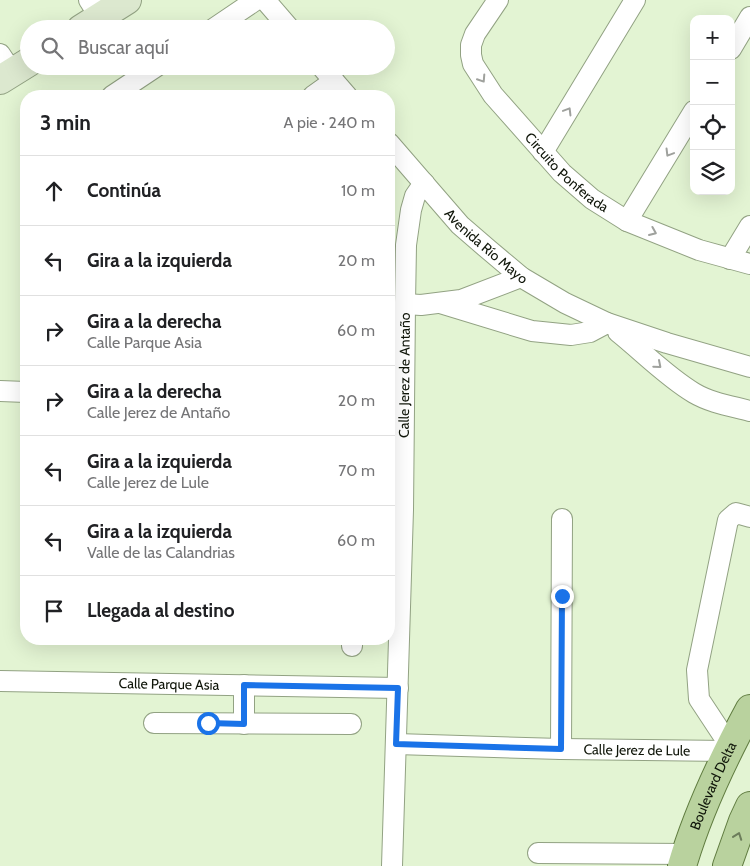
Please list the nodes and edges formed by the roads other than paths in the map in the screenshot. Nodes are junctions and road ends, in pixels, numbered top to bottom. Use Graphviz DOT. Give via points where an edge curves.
graph roads {
  1 [pos="127,0"];
  2 [pos="256,0"];
  3 [pos="266,0"];
  4 [pos="634,0"];
  5 [pos="494,2"];
  6 [pos="90,15"];
  7 [pos="750,17"];
  8 [pos="226,20"];
  9 [pos="283,20"];
  10 [pos="735,41"];
  11 [pos="144,75"];
  12 [pos="327,75"];
  13 [pos="329,75"];
  14 [pos="121,90"];
  15 [pos="317,90"];
  16 [pos="342,90"];
  17 [pos="690,118"];
  18 [pos="395,150"];
  19 [pos="543,152"];
  20 [pos="424,183"];
  21 [pos="627,221"];
  22 [pos="750,226"];
  23 [pos="730,259"];
  24 [pos="750,264"];
  25 [pos="521,277"];
  26 [pos="440,303"];
  27 [pos="404,304"];
  28 [pos="607,323"];
  29 [pos="750,367"];
  30 [pos="0,392"];
  31 [pos="20,392"];
  32 [pos="750,410"];
  33 [pos="396,444"];
  34 [pos="743,515"];
  35 [pos="562,518"];
  36 [pos="395,600"];
  37 [pos="0,681"];
  38 [pos="244,685"];
  39 [pos="398,688"];
  40 [pos="750,708"];
  41 [pos="154,723"];
  42 [pos="244,724"];
  43 [pos="351,724"];
  44 [pos="396,744"];
  45 [pos="561,749"];
  46 [pos="729,749"];
  47 [pos="750,806"];
  48 [pos="538,853"];
  49 [pos="684,860"];
  50 [pos="392,866"];
  51 [pos="727,866"];
  1 -- 6 [label="street"];
  2 -- 8 [label="street"];
  3 -- 9 [label="street"];
  19 -- 4 [label="street, one-way"];
  5 -- 19 [label="street, Circuito Ponferada, one-way" via="471,45 473,64 493,95"];
  7 -- 10 [label="street"];
  11 -- 14 [label="street"];
  12 -- 15 [label="street"];
  13 -- 16 [label="street"];
  17 -- 21 [label="street, one-way"];
  18 -- 20 [label="street, Avenida Río Mayo"];
  19 -- 21 [label="street, Circuito Ponferada" via="569,180"];
  20 -- 25 [label="street, Avenida Río Mayo" via="460,224"];
  20 -- 27 [label="street, Calle Jerez de Antaño" via="411,210"];
  21 -- 23 [label="street, Circuito Ponferada, one-way" via="698,250"];
  22 -- 23 [label="street"];
  23 -- 24 [label="street, Circuito Ponferada"];
  25 -- 26 [label="street, Calle Jerez de Antaño" via="461,300"];
  25 -- 28 [label="street, Avenida Río Mayo" via="565,304"];
  26 -- 27 [label="street, Calle Jerez de Antaño"];
  26 -- 28 [label="street" via="532,331 571,335 590,332"];
  27 -- 33 [label="street, Calle Jerez de Antaño"];
  28 -- 29 [label="street, Avenida Río Mayo"];
  28 -- 32 [label="street, Avenida Río Mayo, one-way" via="695,394"];
  30 -- 31 [label="street"];
  33 -- 36 [label="street, Calle Jerez de Antaño"];
  34 -- 46 [label="street" via="728,520 697,670 699,699"];
  35 -- 45 [label="street"];
  36 -- 39 [label="street, Calle Jerez de Antaño"];
  37 -- 38 [label="street, Calle Parque Asia"];
  38 -- 39 [label="street, Calle Parque Asia"];
  38 -- 42 [label="street"];
  39 -- 44 [label="street, Calle Jerez de Antaño"];
  40 -- 46 [label="main road, Boulevard Delta"];
  41 -- 42 [label="street"];
  42 -- 43 [label="street"];
  44 -- 45 [label="street, Calle Jerez de Lule"];
  44 -- 50 [label="street, Calle Jerez de Antaño"];
  45 -- 46 [label="street, Calle Jerez de Lule"];
  46 -- 49 [label="main road, Boulevard Delta"];
  51 -- 47 [label="main road, one-way"];
  48 -- 49 [label="street"];
}
